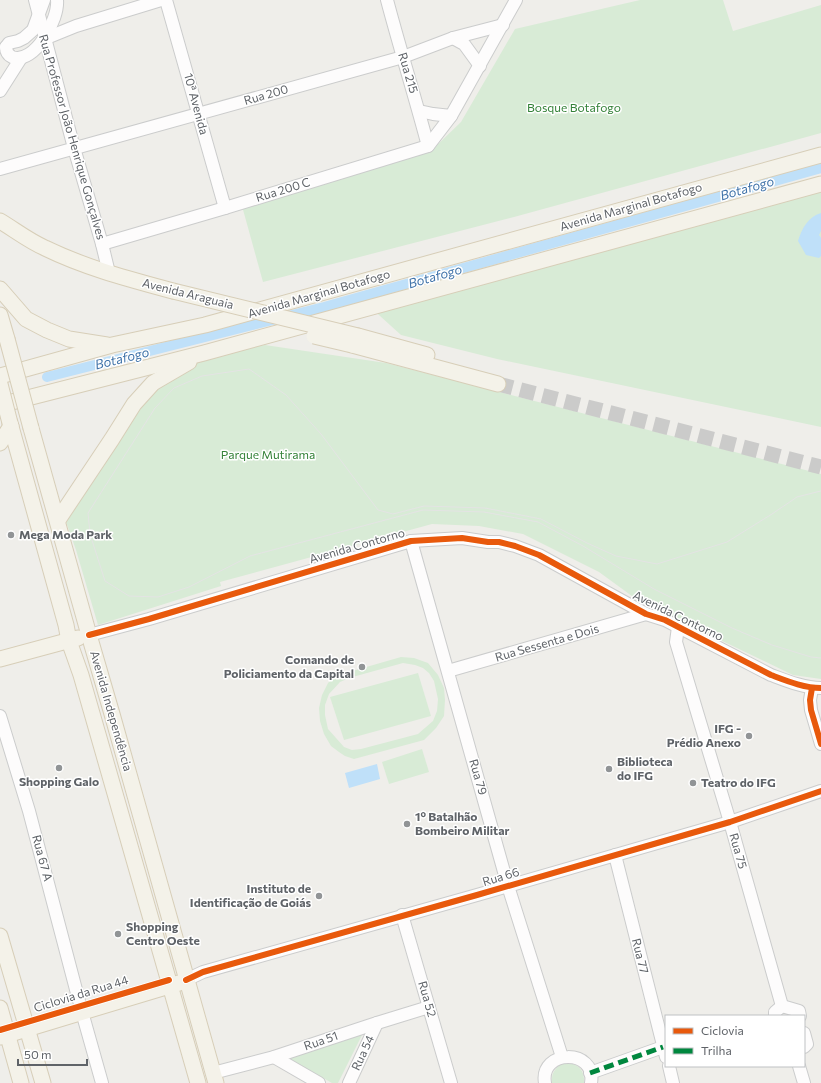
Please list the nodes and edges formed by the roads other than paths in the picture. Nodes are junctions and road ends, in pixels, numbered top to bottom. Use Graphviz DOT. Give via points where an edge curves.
graph roads {
  1 [pos="35,0"];
  2 [pos="44,0"];
  3 [pos="57,0"];
  4 [pos="162,0"];
  5 [pos="166,0"];
  6 [pos="387,0"];
  7 [pos="516,0"];
  8 [pos="56,12"];
  9 [pos="38,15"];
  10 [pos="502,25"];
  11 [pos="76,26"];
  12 [pos="453,38"];
  13 [pos="44,39"];
  14 [pos="3,47"];
  15 [pos="402,57"];
  16 [pos="21,58"];
  17 [pos="480,66"];
  18 [pos="0,92"];
  19 [pos="419,111"];
  20 [pos="198,114"];
  21 [pos="451,116"];
  22 [pos="428,146"];
  23 [pos="74,148"];
  24 [pos="821,154"];
  25 [pos="0,168"];
  26 [pos="821,184"];
  27 [pos="225,208"];
  28 [pos="0,221"];
  29 [pos="0,231"];
  30 [pos="102,244"];
  31 [pos="109,274"];
  32 [pos="0,289"];
  33 [pos="171,295"];
  34 [pos="0,315"];
  35 [pos="112,345"];
  36 [pos="204,353"];
  37 [pos="0,376"];
  38 [pos="500,380"];
  39 [pos="0,384"];
  40 [pos="0,405"];
  41 [pos="11,424"];
  42 [pos="0,443"];
  43 [pos="58,520"];
  44 [pos="411,541"];
  45 [pos="646,614"];
  46 [pos="678,626"];
  47 [pos="89,635"];
  48 [pos="70,641"];
  49 [pos="0,659"];
  50 [pos="448,671"];
  51 [pos="816,688"];
  52 [pos="0,716"];
  53 [pos="821,744"];
  54 [pos="821,791"];
  55 [pos="730,822"];
  56 [pos="615,856"];
  57 [pos="508,886"];
  58 [pos="402,915"];
  59 [pos="0,936"];
  60 [pos="186,980"];
  61 [pos="170,985"];
  62 [pos="81,1007"];
  63 [pos="429,1007"];
  64 [pos="0,1008"];
  65 [pos="779,1011"];
  66 [pos="800,1015"];
  67 [pos="377,1023"];
  68 [pos="27,1029"];
  69 [pos="4,1036"];
  70 [pos="805,1037"];
  71 [pos="805,1046"];
  72 [pos="664,1052"];
  73 [pos="274,1057"];
  74 [pos="562,1057"];
  75 [pos="668,1067"];
  76 [pos="799,1067"];
  77 [pos="215,1078"];
  78 [pos="591,1078"];
  79 [pos="22,1083"];
  80 [pos="43,1083"];
  81 [pos="102,1083"];
  82 [pos="198,1083"];
  83 [pos="319,1083"];
  84 [pos="349,1083"];
  85 [pos="451,1083"];
  86 [pos="545,1083"];
  87 [pos="673,1083"];
  88 [pos="804,1083"];
  1 -- 9 [label="street, Rua Professor João Henrique Gonçalves"];
  2 -- 9 [label="street"];
  3 -- 8 [label="street"];
  4 -- 11 [label="street"];
  5 -- 20 [label="street, 10ª Avenida"];
  6 -- 15 [label="street, Rua 215"];
  7 -- 10 [label="street"];
  8 -- 11 [label="street"];
  8 -- 13 [label="street"];
  9 -- 13 [label="street, Rua Professor João Henrique Gonçalves"];
  9 -- 14 [label="street" via="29,34"];
  10 -- 12 [label="street, Rua 200"];
  10 -- 17 [label="street"];
  11 -- 13 [label="street"];
  12 -- 15 [label="street, Rua 200"];
  12 -- 17 [label="street" via="464,44"];
  13 -- 16 [label="street" via="30,54"];
  13 -- 23 [label="street, Rua Professor João Henrique Gonçalves"];
  14 -- 16 [label="street" via="10,56"];
  15 -- 19 [label="street, Rua 215"];
  15 -- 20 [label="street, Rua 200"];
  16 -- 18 [label="street"];
  17 -- 21 [label="street"];
  19 -- 21 [label="street"];
  19 -- 22 [label="street, Rua 215"];
  20 -- 23 [label="street, Rua 200"];
  20 -- 27 [label="street, 10ª Avenida"];
  21 -- 22 [label="street"];
  22 -- 27 [label="street, Rua 200 C"];
  23 -- 25 [label="street, Rua 200"];
  23 -- 30 [label="street, Rua Professor João Henrique Gonçalves"];
  24 -- 35 [label="main road, Avenida Marginal Botafogo" via="205,325"];
  26 -- 36 [label="main road"];
  27 -- 30 [label="street, Rua 200 C"];
  28 -- 31 [label="main road, Avenida Araguaia" via="44,248"];
  29 -- 33 [label="main road, Avenida Araguaia" via="45,256 79,270"];
  30 -- 31 [label="street, Rua Professor João Henrique Gonçalves"];
  31 -- 33 [label="main road, Avenida Araguaia"];
  32 -- 35 [label="main road" via="26,319 46,330 68,339"];
  33 -- 38 [label="main road, Avenida Araguaia, bridge" via="355,340"];
  34 -- 43 [label="main road, Avenida Independência, bridge"];
  35 -- 37 [label="main road, Avenida Marginal Botafogo"];
  36 -- 40 [label="main road"];
  36 -- 43 [label="main road" via="153,384 134,404"];
  39 -- 41 [label="main road, Avenida Independência, bridge"];
  41 -- 42 [label="main road"];
  41 -- 48 [label="main road, Avenida Independência"];
  43 -- 47 [label="main road, Avenida Independência"];
  44 -- 45 [label="street, Avenida Contorno" via="462,538 515,546 539,555"];
  44 -- 47 [label="street, Avenida Contorno"];
  44 -- 50 [label="street, Rua 79"];
  45 -- 46 [label="street, Avenida Contorno"];
  45 -- 50 [label="street, Rua Sessenta e Dois"];
  46 -- 51 [label="street, Avenida Contorno" via="771,676"];
  46 -- 55 [label="street, Rua 75" via="676,642"];
  47 -- 48 [label="main road, Avenida Contorno"];
  47 -- 60 [label="main road, Avenida Independência"];
  48 -- 49 [label="main road, Avenida Contorno"];
  48 -- 61 [label="main road, Avenida Independência"];
  50 -- 57 [label="street, Rua 79"];
  51 -- 53 [label="street" via="810,700"];
  52 -- 62 [label="street, Rua 67 A" via="29,811"];
  54 -- 55 [label="street, Rua 66"];
  55 -- 56 [label="street, Rua 66"];
  55 -- 65 [label="street, Rua 75"];
  56 -- 57 [label="street, Rua 66"];
  56 -- 72 [label="street, Rua 77"];
  57 -- 58 [label="street, Rua 66"];
  57 -- 74 [label="street, Rua 79"];
  58 -- 60 [label="street, Rua 66" via="203,972"];
  58 -- 63 [label="street, Rua 52"];
  59 -- 68 [label="main road"];
  60 -- 61 [label="main road"];
  60 -- 77 [label="main road, Avenida Independência"];
  61 -- 62 [label="main road"];
  61 -- 82 [label="main road, Avenida Independência"];
  62 -- 68 [label="main road"];
  62 -- 81 [label="street, Rua 67 A"];
  63 -- 67 [label="street, Rua 51"];
  63 -- 85 [label="street, Rua 52"];
  64 -- 69 [label="main road"];
  65 -- 66 [label="street" via="798,1011"];
  67 -- 73 [label="street, Rua 51"];
  67 -- 84 [label="street, Rua 54"];
  68 -- 69 [label="main road"];
  68 -- 80 [label="main road"];
  69 -- 79 [label="main road"];
  70 -- 71 [label="street"];
  72 -- 78 [label="street"];
  73 -- 77 [label="street, Rua 51"];
  73 -- 83 [label="street"];
  74 -- 78 [label="street" via="576,1057 582,1061 587,1066"];
  74 -- 86 [label="street" via="549,1066"];
  75 -- 87 [label="street"];
  76 -- 88 [label="street"];
}
